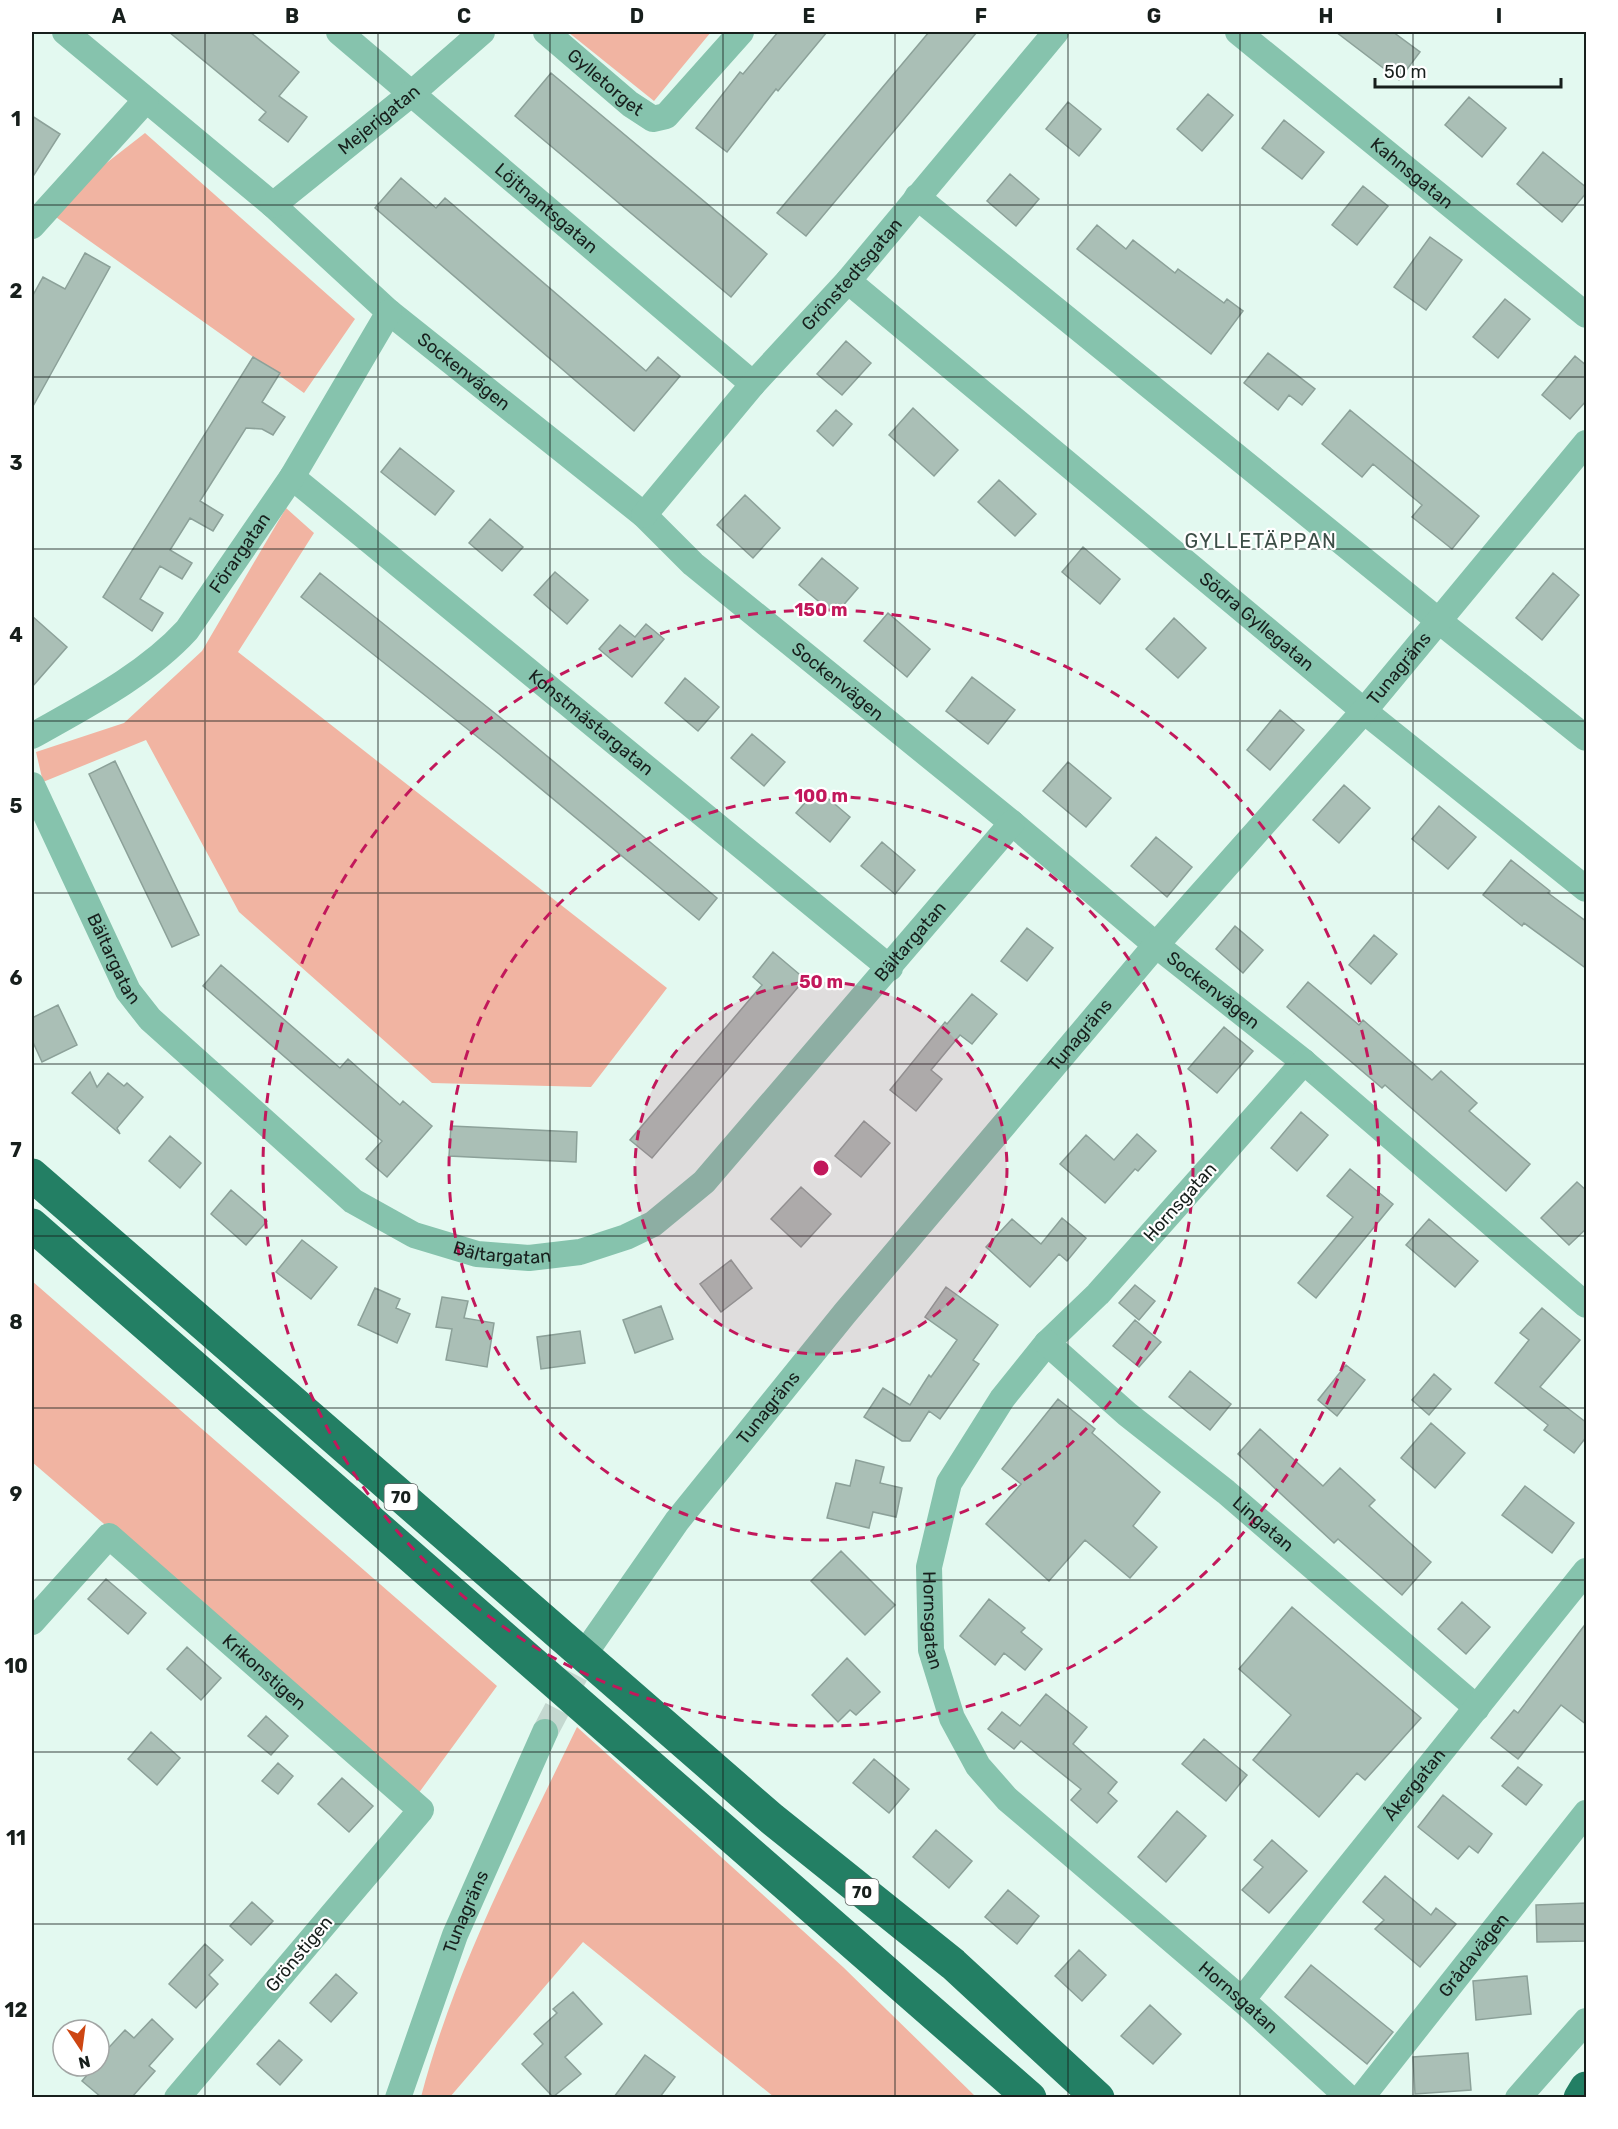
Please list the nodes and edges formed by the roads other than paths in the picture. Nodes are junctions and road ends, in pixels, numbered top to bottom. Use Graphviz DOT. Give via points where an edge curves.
graph roads {
  1 [pos="65,32"];
  2 [pos="339,32"];
  3 [pos="482,32"];
  4 [pos="546,32"];
  5 [pos="741,32"];
  6 [pos="1056,32"];
  7 [pos="1238,32"];
  8 [pos="411,94"];
  9 [pos="146,100"];
  10 [pos="917,197"];
  11 [pos="273,205"];
  12 [pos="32,226"];
  13 [pos="848,281"];
  14 [pos="389,312"];
  15 [pos="1587,315"];
  16 [pos="753,384"];
  17 [pos="1587,443"];
  18 [pos="292,477"];
  19 [pos="644,515"];
  20 [pos="1439,621"];
  21 [pos="1364,711"];
  22 [pos="32,736"];
  23 [pos="1587,738"];
  24 [pos="32,784"];
  25 [pos="1012,823"];
  26 [pos="1587,889"];
  27 [pos="1156,945"];
  28 [pos="890,968"];
  29 [pos="1304,1062"];
  30 [pos="32,1175"];
  31 [pos="32,1225"];
  32 [pos="1587,1305"];
  33 [pos="1047,1343"];
  34 [pos="1587,1571"];
  35 [pos="32,1623"];
  36 [pos="592,1643"];
  37 [pos="1477,1708"];
  38 [pos="545,1732"];
  39 [pos="421,1810"];
  40 [pos="1587,1813"];
  41 [pos="1242,2000"];
  42 [pos="1587,2021"];
  43 [pos="1587,2088"];
  44 [pos="177,2097"];
  45 [pos="398,2097"];
  46 [pos="1030,2097"];
  47 [pos="1098,2097"];
  48 [pos="1349,2097"];
  49 [pos="1361,2097"];
  50 [pos="1518,2097"];
  51 [pos="1580,2097"];
  1 -- 9 [label="street, Sockenvägen"];
  2 -- 8 [label="street, Löjtnantsgatan"];
  3 -- 8 [label="street, Mejerigatan"];
  4 -- 5 [label="street, Gylletorget" via="653,119 666,116"];
  6 -- 10 [label="street, Grönstedtsgatan"];
  7 -- 15 [label="street, Kahnsgatan"];
  8 -- 11 [label="street, Mejerigatan"];
  8 -- 16 [label="street, Löjtnantsgatan"];
  9 -- 11 [label="street, Sockenvägen"];
  9 -- 12 [label="street"];
  10 -- 13 [label="street, Grönstedtsgatan"];
  10 -- 20 [label="street"];
  11 -- 14 [label="street, Sockenvägen"];
  13 -- 16 [label="street, Grönstedtsgatan"];
  13 -- 21 [label="street, Södra Gyllegatan"];
  14 -- 18 [label="street, Förargatan"];
  14 -- 19 [label="street, Sockenvägen"];
  16 -- 19 [label="street, Grönstedtsgatan"];
  17 -- 20 [label="street, Tunagräns"];
  18 -- 22 [label="street, Förargatan" via="187,630 171,647"];
  18 -- 28 [label="street, Konstmästargatan"];
  19 -- 25 [label="street, Sockenvägen" via="693,564"];
  20 -- 21 [label="street, Tunagräns"];
  20 -- 23 [label="street"];
  21 -- 26 [label="street, Södra Gyllegatan"];
  21 -- 27 [label="street, Tunagräns"];
  24 -- 28 [label="street, Bältargatan" via="128,991 150,1018 353,1201 414,1235 477,1254 529,1258 580,1252 653,1224 704,1182"];
  25 -- 27 [label="street, Sockenvägen"];
  25 -- 28 [label="street, Bältargatan"];
  27 -- 29 [label="street, Sockenvägen"];
  27 -- 36 [label="street, Tunagräns" via="845,1313 684,1512"];
  29 -- 32 [label="street, Sockenvägen"];
  29 -- 33 [label="street, Hornsgatan" via="1098,1294"];
  30 -- 47 [label="highway, 70" via="772,1819 953,1964"];
  31 -- 46 [label="highway, 70"];
  33 -- 37 [label="street, Lingatan"];
  33 -- 41 [label="street, Hornsgatan" via="1002,1399 949,1483 928,1568 931,1650 952,1718 978,1766 1007,1799"];
  34 -- 37 [label="street, Åkergatan"];
  35 -- 39 [label="street, Krikonstigen" via="109,1536"];
  37 -- 41 [label="street, Åkergatan"];
  38 -- 45 [label="street, Tunagräns" via="455,1935"];
  39 -- 44 [label="street, Grönstigen"];
  40 -- 49 [label="street, Grådavägen"];
  41 -- 48 [label="street, Hornsgatan"];
  42 -- 50 [label="street"];
  43 -- 51 [label="highway"];
}
